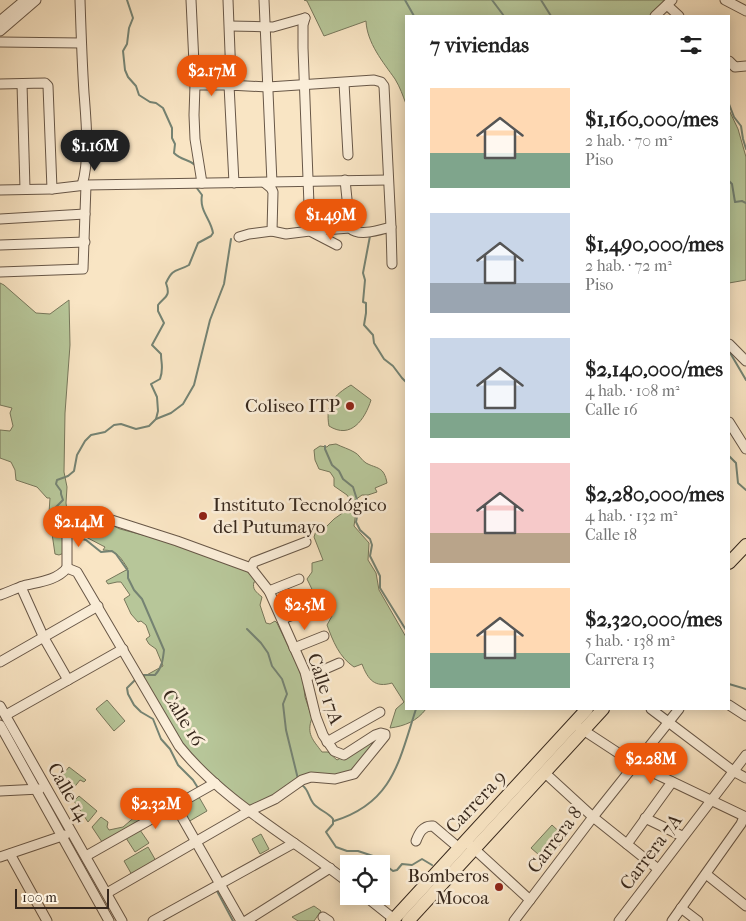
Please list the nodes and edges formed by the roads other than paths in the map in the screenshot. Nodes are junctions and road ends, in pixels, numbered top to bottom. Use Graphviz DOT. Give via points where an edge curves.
graph roads {
  1 [pos="25,0"];
  2 [pos="36,0"];
  3 [pos="80,0"];
  4 [pos="191,0"];
  5 [pos="228,0"];
  6 [pos="264,0"];
  7 [pos="725,0"];
  8 [pos="670,3"];
  9 [pos="746,10"];
  10 [pos="656,15"];
  11 [pos="678,15"];
  12 [pos="0,21"];
  13 [pos="230,26"];
  14 [pos="266,26"];
  15 [pos="0,31"];
  16 [pos="0,42"];
  17 [pos="81,44"];
  18 [pos="730,62"];
  19 [pos="746,66"];
  20 [pos="344,83"];
  21 [pos="0,84"];
  22 [pos="22,84"];
  23 [pos="195,85"];
  24 [pos="229,85"];
  25 [pos="305,85"];
  26 [pos="268,88"];
  27 [pos="348,155"];
  28 [pos="345,180"];
  29 [pos="388,180"];
  30 [pos="197,182"];
  31 [pos="308,182"];
  32 [pos="234,183"];
  33 [pos="268,183"];
  34 [pos="84,185"];
  35 [pos="52,188"];
  36 [pos="24,189"];
  37 [pos="0,190"];
  38 [pos="85,214"];
  39 [pos="0,219"];
  40 [pos="391,227"];
  41 [pos="350,228"];
  42 [pos="310,230"];
  43 [pos="272,231"];
  44 [pos="239,237"];
  45 [pos="85,242"];
  46 [pos="0,245"];
  47 [pos="337,246"];
  48 [pos="392,264"];
  49 [pos="0,272"];
  50 [pos="730,345"];
  51 [pos="746,361"];
  52 [pos="730,428"];
  53 [pos="746,449"];
  54 [pos="306,542"];
  55 [pos="746,545"];
  56 [pos="730,563"];
  57 [pos="67,568"];
  58 [pos="251,568"];
  59 [pos="299,579"];
  60 [pos="21,587"];
  61 [pos="269,592"];
  62 [pos="0,595"];
  63 [pos="98,606"];
  64 [pos="312,608"];
  65 [pos="282,619"];
  66 [pos="324,636"];
  67 [pos="44,638"];
  68 [pos="294,648"];
  69 [pos="123,649"];
  70 [pos="0,662"];
  71 [pos="340,663"];
  72 [pos="307,676"];
  73 [pos="68,680"];
  74 [pos="0,706"];
  75 [pos="730,706"];
  76 [pos="587,710"];
  77 [pos="602,710"];
  78 [pos="652,710"];
  79 [pos="678,710"];
  80 [pos="380,712"];
  81 [pos="6,716"];
  82 [pos="746,716"];
  83 [pos="668,722"];
  84 [pos="0,725"];
  85 [pos="578,727"];
  86 [pos="327,742"];
  87 [pos="746,754"];
  88 [pos="635,764"];
  89 [pos="733,771"];
  90 [pos="545,773"];
  91 [pos="746,778"];
  92 [pos="215,782"];
  93 [pos="672,782"];
  94 [pos="48,789"];
  95 [pos="35,790"];
  96 [pos="0,791"];
  97 [pos="710,801"];
  98 [pos="175,805"];
  99 [pos="249,811"];
  100 [pos="593,817"];
  101 [pos="745,817"];
  102 [pos="645,818"];
  103 [pos="72,832"];
  104 [pos="62,836"];
  105 [pos="682,836"];
  106 [pos="416,841"];
  107 [pos="196,842"];
  108 [pos="294,843"];
  109 [pos="627,844"];
  110 [pos="467,847"];
  111 [pos="10,854"];
  112 [pos="86,856"];
  113 [pos="0,857"];
  114 [pos="330,868"];
  115 [pos="658,869"];
  116 [pos="706,874"];
  117 [pos="340,876"];
  118 [pos="219,884"];
  119 [pos="107,893"];
  120 [pos="530,900"];
  121 [pos="376,905"];
  122 [pos="746,906"];
  123 [pos="681,908"];
  124 [pos="393,920"];
  125 [pos="621,920"];
  126 [pos="47,921"];
  127 [pos="109,921"];
  128 [pos="122,921"];
  129 [pos="153,921"];
  130 [pos="241,921"];
  131 [pos="246,921"];
  132 [pos="408,921"];
  133 [pos="514,921"];
  134 [pos="672,921"];
  135 [pos="698,921"];
  1 -- 12 [label="street"];
  2 -- 15 [label="street"];
  3 -- 17 [label="street"];
  4 -- 23 [label="street"];
  5 -- 13 [label="street"];
  6 -- 14 [label="street"];
  7 -- 9 [label="street"];
  8 -- 10 [label="street"];
  8 -- 11 [label="street"];
  13 -- 14 [label="street"];
  13 -- 24 [label="street"];
  14 -- 25 [label="street" via="274,27 306,18 303,25"];
  14 -- 26 [label="street"];
  16 -- 17 [label="street"];
  17 -- 34 [label="street" via="86,124"];
  18 -- 19 [label="street" via="735,66"];
  20 -- 25 [label="street"];
  20 -- 27 [label="street"];
  20 -- 29 [label="street" via="374,80 384,86"];
  21 -- 22 [label="street"];
  22 -- 35 [label="street" via="48,86"];
  22 -- 36 [label="street"];
  23 -- 24 [label="street"];
  23 -- 30 [label="street"];
  24 -- 26 [label="street"];
  24 -- 32 [label="street"];
  25 -- 26 [label="street"];
  25 -- 31 [label="street"];
  26 -- 33 [label="street"];
  28 -- 29 [label="street"];
  28 -- 31 [label="street"];
  28 -- 41 [label="street"];
  29 -- 40 [label="street"];
  30 -- 32 [label="street"];
  30 -- 34 [label="street"];
  31 -- 33 [label="street"];
  31 -- 42 [label="street"];
  32 -- 33 [label="street"];
  33 -- 43 [label="street" via="272,192"];
  34 -- 35 [label="street"];
  34 -- 38 [label="street"];
  35 -- 36 [label="street"];
  36 -- 37 [label="street"];
  38 -- 39 [label="street"];
  38 -- 45 [label="street"];
  40 -- 41 [label="street" via="362,232"];
  40 -- 48 [label="street"];
  41 -- 42 [label="street"];
  42 -- 43 [label="street" via="286,234"];
  42 -- 47 [label="street"];
  43 -- 44 [label="street"];
  45 -- 46 [label="street"];
  45 -- 49 [label="street" via="83,269"];
  50 -- 51 [label="street"];
  52 -- 53 [label="street"];
  54 -- 58 [label="street" via="254,562"];
  55 -- 56 [label="highway"];
  57 -- 58 [label="street" via="67,535 75,520 96,515"];
  57 -- 60 [label="street" via="54,578"];
  57 -- 63 [label="street, Calle 16" via="78,572"];
  58 -- 61 [label="street, Calle 17A"];
  59 -- 61 [label="street"];
  60 -- 62 [label="street"];
  60 -- 67 [label="street"];
  61 -- 65 [label="street, Calle 17A"];
  63 -- 67 [label="street"];
  63 -- 69 [label="street, Calle 16"];
  64 -- 65 [label="street"];
  65 -- 68 [label="street, Calle 17A"];
  66 -- 68 [label="street"];
  67 -- 70 [label="street"];
  67 -- 73 [label="street"];
  68 -- 72 [label="street, Calle 17A"];
  69 -- 73 [label="street"];
  69 -- 92 [label="street, Calle 16" via="179,746"];
  71 -- 72 [label="street"];
  72 -- 86 [label="street, Calle 17A" via="316,717"];
  73 -- 81 [label="street"];
  74 -- 81 [label="street, Calle 14"];
  75 -- 82 [label="street"];
  76 -- 85 [label="highway, Carrera 9"];
  77 -- 85 [label="highway, Carrera 9"];
  78 -- 83 [label="street"];
  79 -- 83 [label="street, Carrera 8"];
  80 -- 86 [label="street"];
  81 -- 94 [label="street, Calle 14"];
  83 -- 88 [label="street, Carrera 8"];
  83 -- 89 [label="street"];
  84 -- 95 [label="street, Calle 14"];
  85 -- 88 [label="street"];
  85 -- 90 [label="highway, Carrera 9"];
  85 -- 110 [label="highway, Carrera 9"];
  86 -- 99 [label="street" via="334,751 344,755 375,735 385,734 354,774 335,779 311,777"];
  87 -- 89 [label="street, Carrera 7A"];
  88 -- 93 [label="street"];
  88 -- 100 [label="street, Carrera 8"];
  89 -- 91 [label="street"];
  89 -- 97 [label="street, Carrera 7A"];
  90 -- 100 [label="street"];
  90 -- 110 [label="highway, Carrera 9"];
  92 -- 98 [label="street"];
  92 -- 99 [label="street, Calle 16"];
  93 -- 97 [label="street"];
  93 -- 102 [label="street"];
  94 -- 95 [label="street"];
  94 -- 103 [label="street, Calle 14"];
  95 -- 96 [label="street"];
  95 -- 104 [label="street, Calle 14"];
  97 -- 101 [label="street"];
  97 -- 105 [label="street, Carrera 7A"];
  98 -- 107 [label="street"];
  98 -- 112 [label="street"];
  99 -- 107 [label="street"];
  99 -- 108 [label="street, Calle 16"];
  100 -- 109 [label="street"];
  100 -- 120 [label="street, Carrera 8"];
  101 -- 116 [label="street"];
  102 -- 105 [label="street"];
  102 -- 109 [label="street"];
  103 -- 104 [label="street"];
  103 -- 112 [label="street, Calle 14"];
  104 -- 111 [label="street"];
  104 -- 127 [label="street, Calle 14"];
  105 -- 115 [label="street, Carrera 7A"];
  106 -- 110 [label="street" via="421,830 433,826"];
  107 -- 118 [label="street"];
  107 -- 119 [label="street"];
  108 -- 114 [label="street, Calle 16"];
  108 -- 118 [label="street"];
  109 -- 115 [label="street"];
  110 -- 120 [label="street"];
  110 -- 124 [label="highway, Carrera 9"];
  110 -- 132 [label="highway, Carrera 9"];
  111 -- 113 [label="street"];
  111 -- 126 [label="street"];
  112 -- 119 [label="street, Calle 14"];
  114 -- 117 [label="street, Calle 16"];
  114 -- 131 [label="street"];
  115 -- 125 [label="street, Carrera 7A"];
  116 -- 122 [label="street"];
  116 -- 123 [label="street"];
  118 -- 129 [label="street"];
  118 -- 130 [label="street"];
  119 -- 128 [label="street, Calle 14"];
  120 -- 133 [label="street, Carrera 8"];
  121 -- 124 [label="street"];
  123 -- 134 [label="street"];
  123 -- 135 [label="street"];
}
